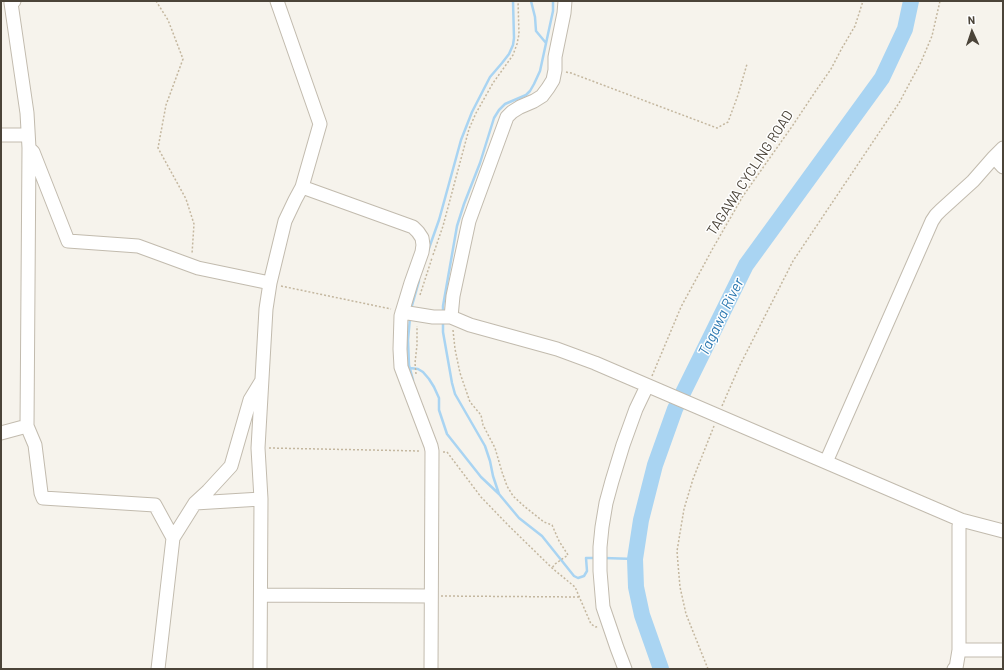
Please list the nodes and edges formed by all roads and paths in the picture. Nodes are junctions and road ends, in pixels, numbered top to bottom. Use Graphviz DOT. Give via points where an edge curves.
graph roads {
  1 [pos="14,1"];
  2 [pos="156,1"];
  3 [pos="277,1"];
  4 [pos="518,1"];
  5 [pos="565,1"];
  6 [pos="863,1"];
  7 [pos="940,1"];
  8 [pos="747,64"];
  9 [pos="555,70"];
  10 [pos="1,135"];
  11 [pos="29,141"];
  12 [pos="998,152"];
  13 [pos="1003,167"];
  14 [pos="302,187"];
  15 [pos="192,265"];
  16 [pos="270,283"];
  17 [pos="410,313"];
  18 [pos="451,317"];
  19 [pos="416,373"];
  20 [pos="262,381"];
  21 [pos="650,383"];
  22 [pos="716,416"];
  23 [pos="27,426"];
  24 [pos="1,433"];
  25 [pos="258,448"];
  26 [pos="432,451"];
  27 [pos="826,462"];
  28 [pos="261,499"];
  29 [pos="195,503"];
  30 [pos="961,520"];
  31 [pos="1003,531"];
  32 [pos="173,538"];
  33 [pos="552,568"];
  34 [pos="261,595"];
  35 [pos="431,596"];
  36 [pos="579,597"];
  37 [pos="600,622"];
  38 [pos="959,650"];
  39 [pos="1003,650"];
  40 [pos="158,669"];
  41 [pos="260,669"];
  42 [pos="431,669"];
  43 [pos="625,669"];
  44 [pos="708,669"];
  45 [pos="954,669"];
  1 -- 11 [label="street" via="11,3"];
  2 -- 15 [label="path" via="168,20 183,59 166,105 158,148 186,199 194,224"];
  3 -- 14 [label="street" via="320,124"];
  4 -- 17 [label="path" via="517,44 513,55 476,113 416,309"];
  5 -- 9 [label="street" via="555,56"];
  6 -- 21 [label="path, TAGAWA CYCLING ROAD" via="855,26 831,70 743,196 713,248 681,307"];
  7 -- 22 [label="path" via="932,36 899,103 794,261"];
  8 -- 9 [label="path" via="728,122 717,128 571,73"];
  9 -- 18 [label="street" via="553,80 542,96 507,117 469,221"];
  10 -- 11 [label="street"];
  11 -- 15 [label="street" via="68,241 138,246"];
  11 -- 23 [label="street"];
  12 -- 13 [label="street"];
  12 -- 27 [label="street" via="932,221"];
  14 -- 16 [label="street" via="285,222"];
  14 -- 17 [label="street" via="418,232 423,245 411,283"];
  15 -- 16 [label="street"];
  16 -- 17 [label="path"];
  16 -- 20 [label="street"];
  17 -- 18 [label="street"];
  17 -- 19 [label="path" via="417,345"];
  17 -- 26 [label="street" via="401,316 401,367"];
  18 -- 21 [label="street" via="470,325 557,349"];
  18 -- 33 [label="path" via="460,373 470,402 481,415 483,425 495,448 507,486 512,496 552,526 568,555"];
  20 -- 25 [label="street"];
  20 -- 29 [label="street" via="250,400 231,466"];
  21 -- 22 [label="street"];
  21 -- 43 [label="street" via="636,409 612,481 600,547 603,607"];
  22 -- 27 [label="street"];
  22 -- 44 [label="path" via="684,509 678,551 680,587 686,614"];
  23 -- 24 [label="street"];
  23 -- 32 [label="street" via="35,445 43,498 155,505"];
  25 -- 26 [label="path"];
  25 -- 28 [label="street"];
  26 -- 33 [label="path" via="447,452 481,497"];
  26 -- 35 [label="street"];
  27 -- 30 [label="street"];
  28 -- 29 [label="street"];
  28 -- 34 [label="street"];
  29 -- 32 [label="street"];
  30 -- 31 [label="street"];
  30 -- 38 [label="street"];
  32 -- 40 [label="street"];
  33 -- 36 [label="path" via="575,587"];
  34 -- 35 [label="street"];
  34 -- 41 [label="street"];
  35 -- 36 [label="path"];
  35 -- 42 [label="street"];
  36 -- 37 [label="path" via="591,624 596,627 600,626"];
  38 -- 39 [label="street"];
  38 -- 45 [label="street"];
}
